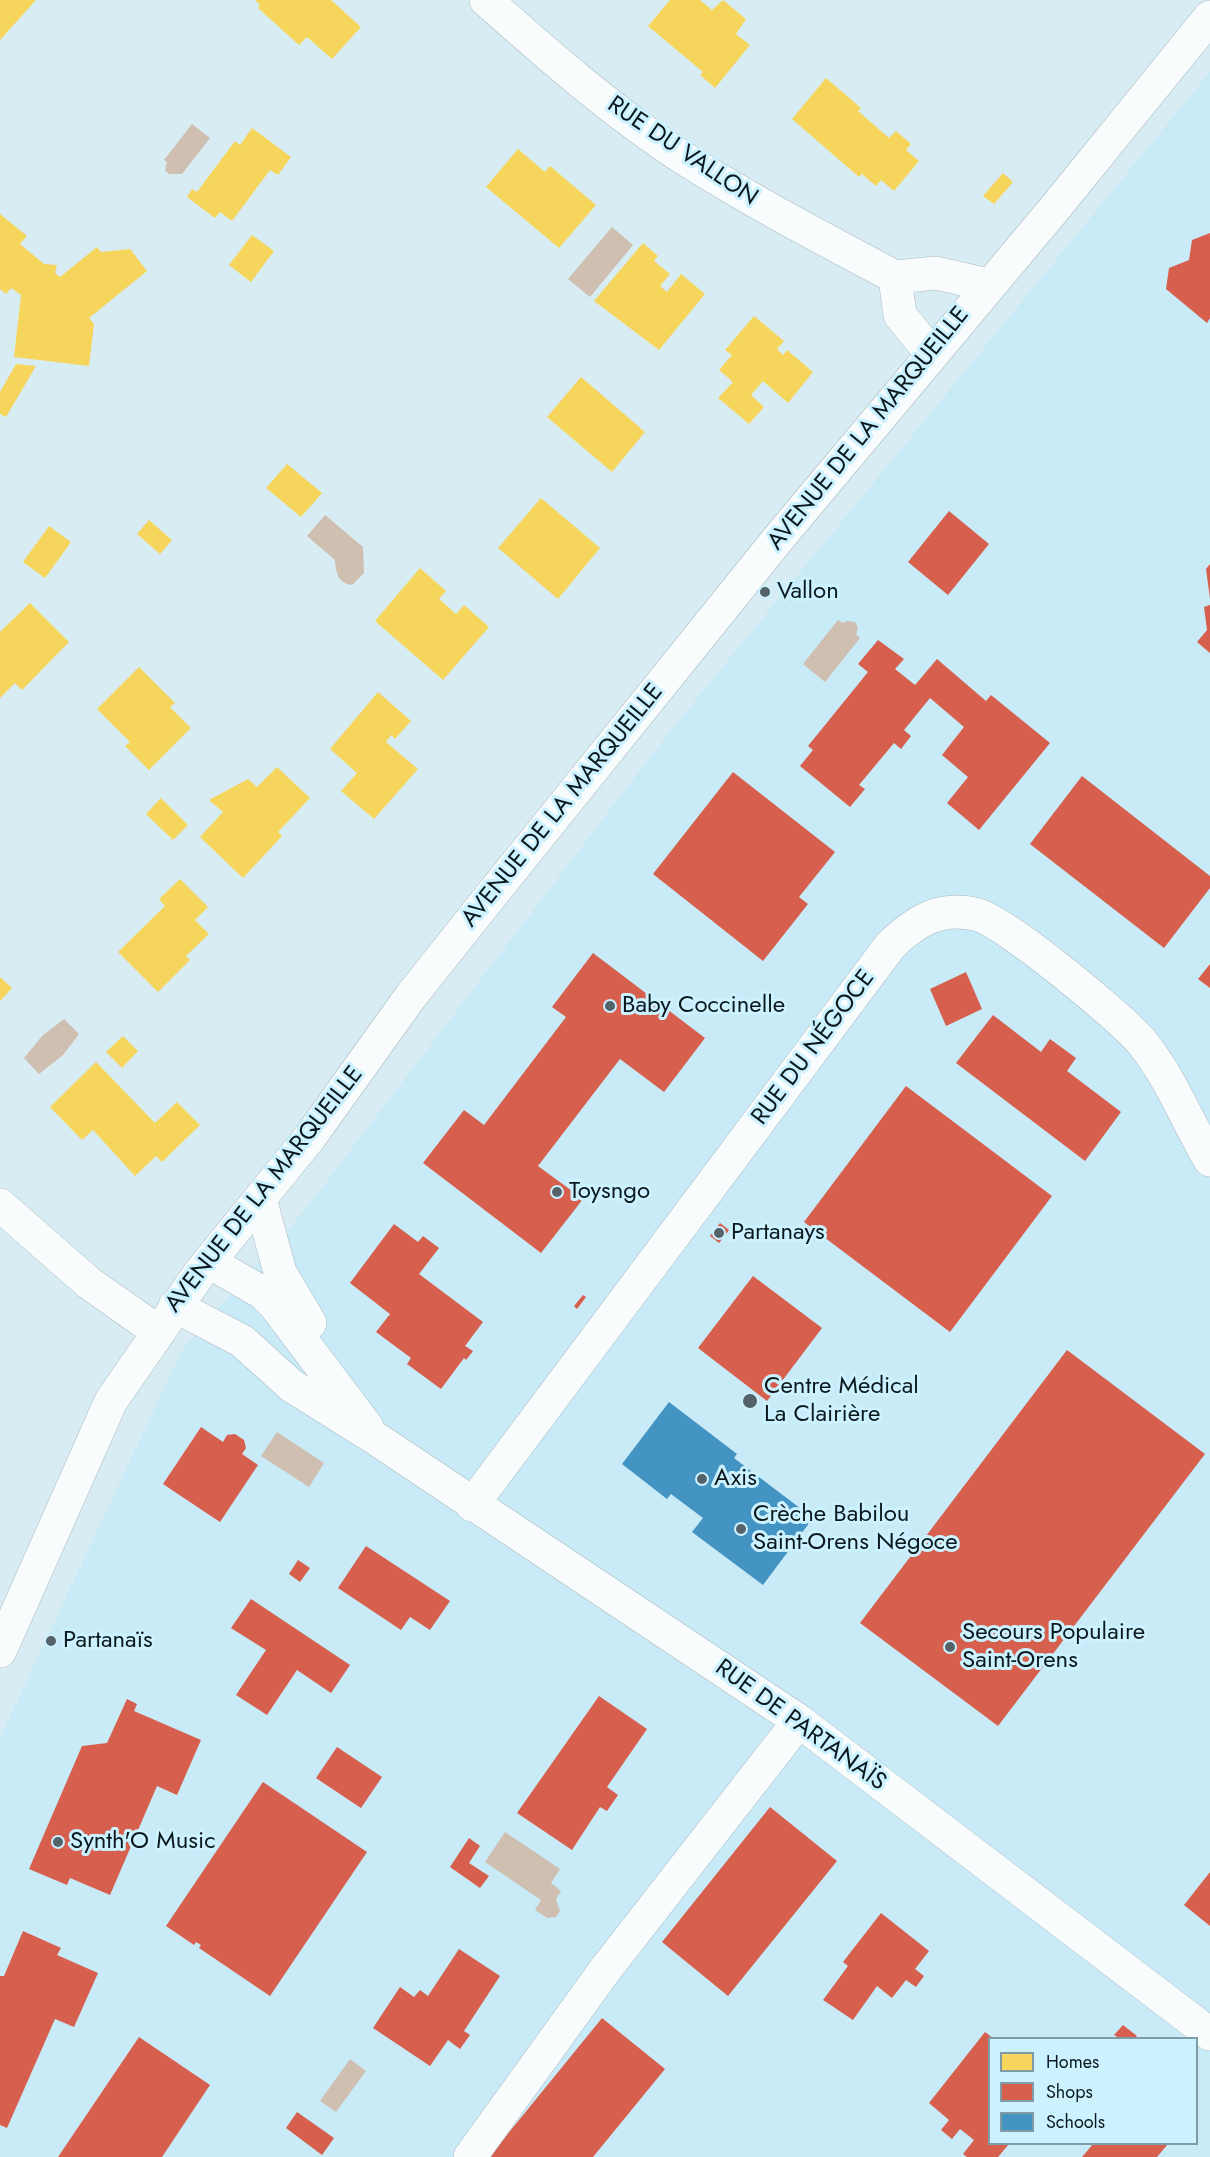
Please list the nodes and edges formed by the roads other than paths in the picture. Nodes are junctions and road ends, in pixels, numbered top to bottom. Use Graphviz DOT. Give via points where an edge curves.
graph roads {
  1 [pos="486,0"];
  2 [pos="1210,17"];
  3 [pos="895,277"];
  4 [pos="988,285"];
  5 [pos="931,353"];
  6 [pos="1210,1160"];
  7 [pos="260,1199"];
  8 [pos="0,1205"];
  9 [pos="209,1262"];
  10 [pos="166,1318"];
  11 [pos="344,1395"];
  12 [pos="375,1438"];
  13 [pos="472,1504"];
  14 [pos="0,1651"];
  15 [pos="799,1720"];
  16 [pos="1210,2034"];
  17 [pos="470,2157"];
  1 -- 3 [label="street, RUE DU VALLON" via="608,103 683,158"];
  2 -- 4 [label="street, AVENUE DE LA MARQUEILLE"];
  3 -- 4 [label="street" via="936,273"];
  3 -- 5 [label="street" via="900,315"];
  4 -- 5 [label="street, AVENUE DE LA MARQUEILLE"];
  5 -- 7 [label="street, AVENUE DE LA MARQUEILLE" via="411,996 310,1137"];
  6 -- 13 [label="street, RUE DU NÉGOCE" via="1163,1074 1117,1017 1002,928 976,914 930,915 911,925 890,946"];
  7 -- 9 [label="street, AVENUE DE LA MARQUEILLE"];
  7 -- 11 [label="street, RUE DE PARTANAÏS" via="280,1272 317,1335"];
  8 -- 10 [label="street, RUE DE PARTANAÏS" via="90,1283"];
  9 -- 10 [label="street, AVENUE DE LA MARQUEILLE"];
  9 -- 11 [label="street, RUE DE PARTANAÏS" via="263,1293"];
  10 -- 12 [label="street, RUE DE PARTANAÏS" via="242,1341 292,1386"];
  10 -- 14 [label="street, AVENUE DE LA MARQUEILLE" via="111,1401"];
  11 -- 12 [label="street, RUE DE PARTANAÏS"];
  12 -- 13 [label="street, RUE DE PARTANAÏS"];
  13 -- 15 [label="street, RUE DE PARTANAÏS"];
  15 -- 16 [label="street, RUE DE PARTANAÏS"];
  15 -- 17 [label="street" via="605,1970"];
}
